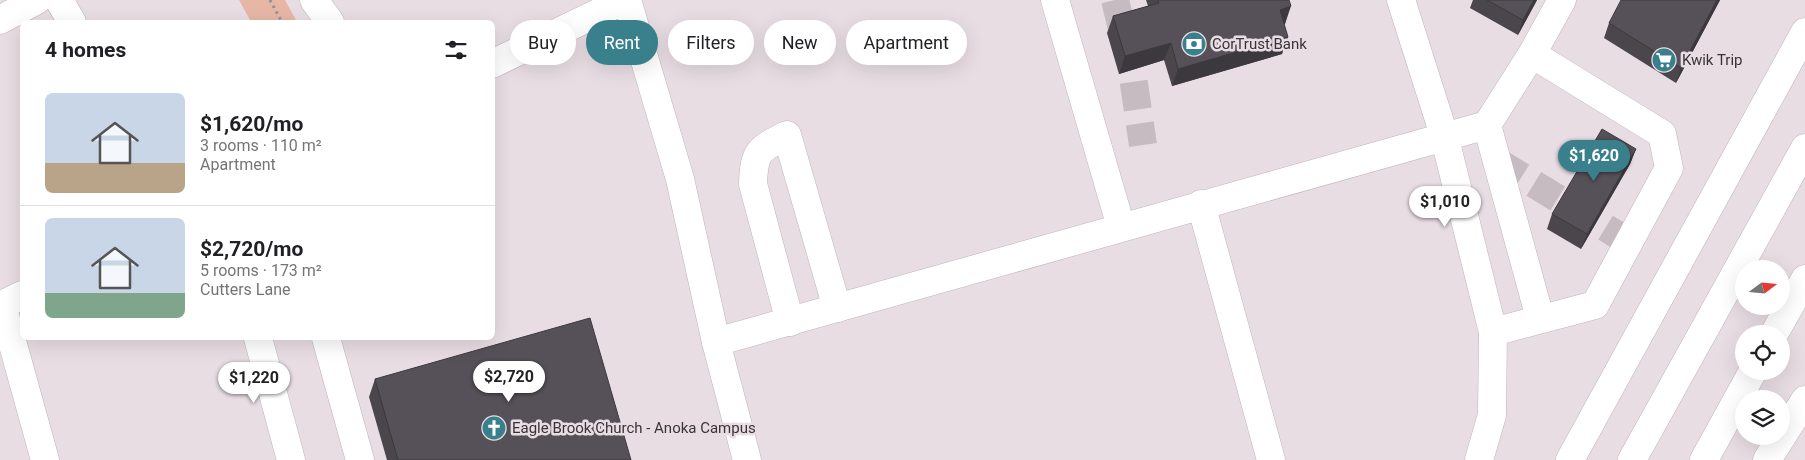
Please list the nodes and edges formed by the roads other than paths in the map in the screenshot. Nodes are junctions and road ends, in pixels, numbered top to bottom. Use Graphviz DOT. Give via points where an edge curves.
graph roads {
  1 [pos="37,0"];
  2 [pos="59,0"];
  3 [pos="314,0"];
  4 [pos="626,0"];
  5 [pos="1055,0"];
  6 [pos="1401,0"];
  7 [pos="1562,0"];
  8 [pos="0,20"];
  9 [pos="71,20"];
  10 [pos="329,20"];
  11 [pos="1805,32"];
  12 [pos="1532,54"];
  13 [pos="495,63"];
  14 [pos="1487,124"];
  15 [pos="1444,136"];
  16 [pos="1805,148"];
  17 [pos="1201,204"];
  18 [pos="1121,227"];
  19 [pos="1805,279"];
  20 [pos="8,302"];
  21 [pos="837,308"];
  22 [pos="1540,318"];
  23 [pos="790,322"];
  24 [pos="1779,325"];
  25 [pos="1493,332"];
  26 [pos="259,340"];
  27 [pos="327,340"];
  28 [pos="716,342"];
  29 [pos="1749,380"];
  30 [pos="1805,400"];
  31 [pos="46,460"];
  32 [pos="291,460"];
  33 [pos="360,460"];
  34 [pos="747,460"];
  35 [pos="1271,460"];
  36 [pos="1479,460"];
  37 [pos="1570,460"];
  38 [pos="1632,460"];
  39 [pos="1704,460"];
  40 [pos="1767,460"];
  1 -- 8 [label="main road"];
  2 -- 9 [label="main road"];
  3 -- 10 [label="main road"];
  4 -- 13 [label="main road"];
  4 -- 28 [label="main road" via="680,179"];
  5 -- 18 [label="main road"];
  6 -- 15 [label="main road"];
  7 -- 12 [label="main road"];
  11 -- 37 [label="main road"];
  12 -- 14 [label="main road"];
  12 -- 22 [label="main road" via="1662,134 1669,168 1595,304"];
  14 -- 15 [label="main road"];
  14 -- 22 [label="main road"];
  15 -- 17 [label="main road"];
  15 -- 25 [label="main road"];
  16 -- 38 [label="main road"];
  17 -- 18 [label="main road"];
  17 -- 35 [label="main road"];
  18 -- 21 [label="main road"];
  19 -- 24 [label="main road"];
  20 -- 31 [label="main road"];
  21 -- 23 [label="main road"];
  21 -- 23 [label="main road" via="787,135 763,148 754,164 753,184"];
  22 -- 25 [label="main road"];
  23 -- 28 [label="main road"];
  25 -- 36 [label="main road" via="1492,415"];
  26 -- 32 [label="main road"];
  27 -- 33 [label="main road"];
  28 -- 34 [label="main road"];
  29 -- 39 [label="main road"];
  30 -- 40 [label="main road"];
}
